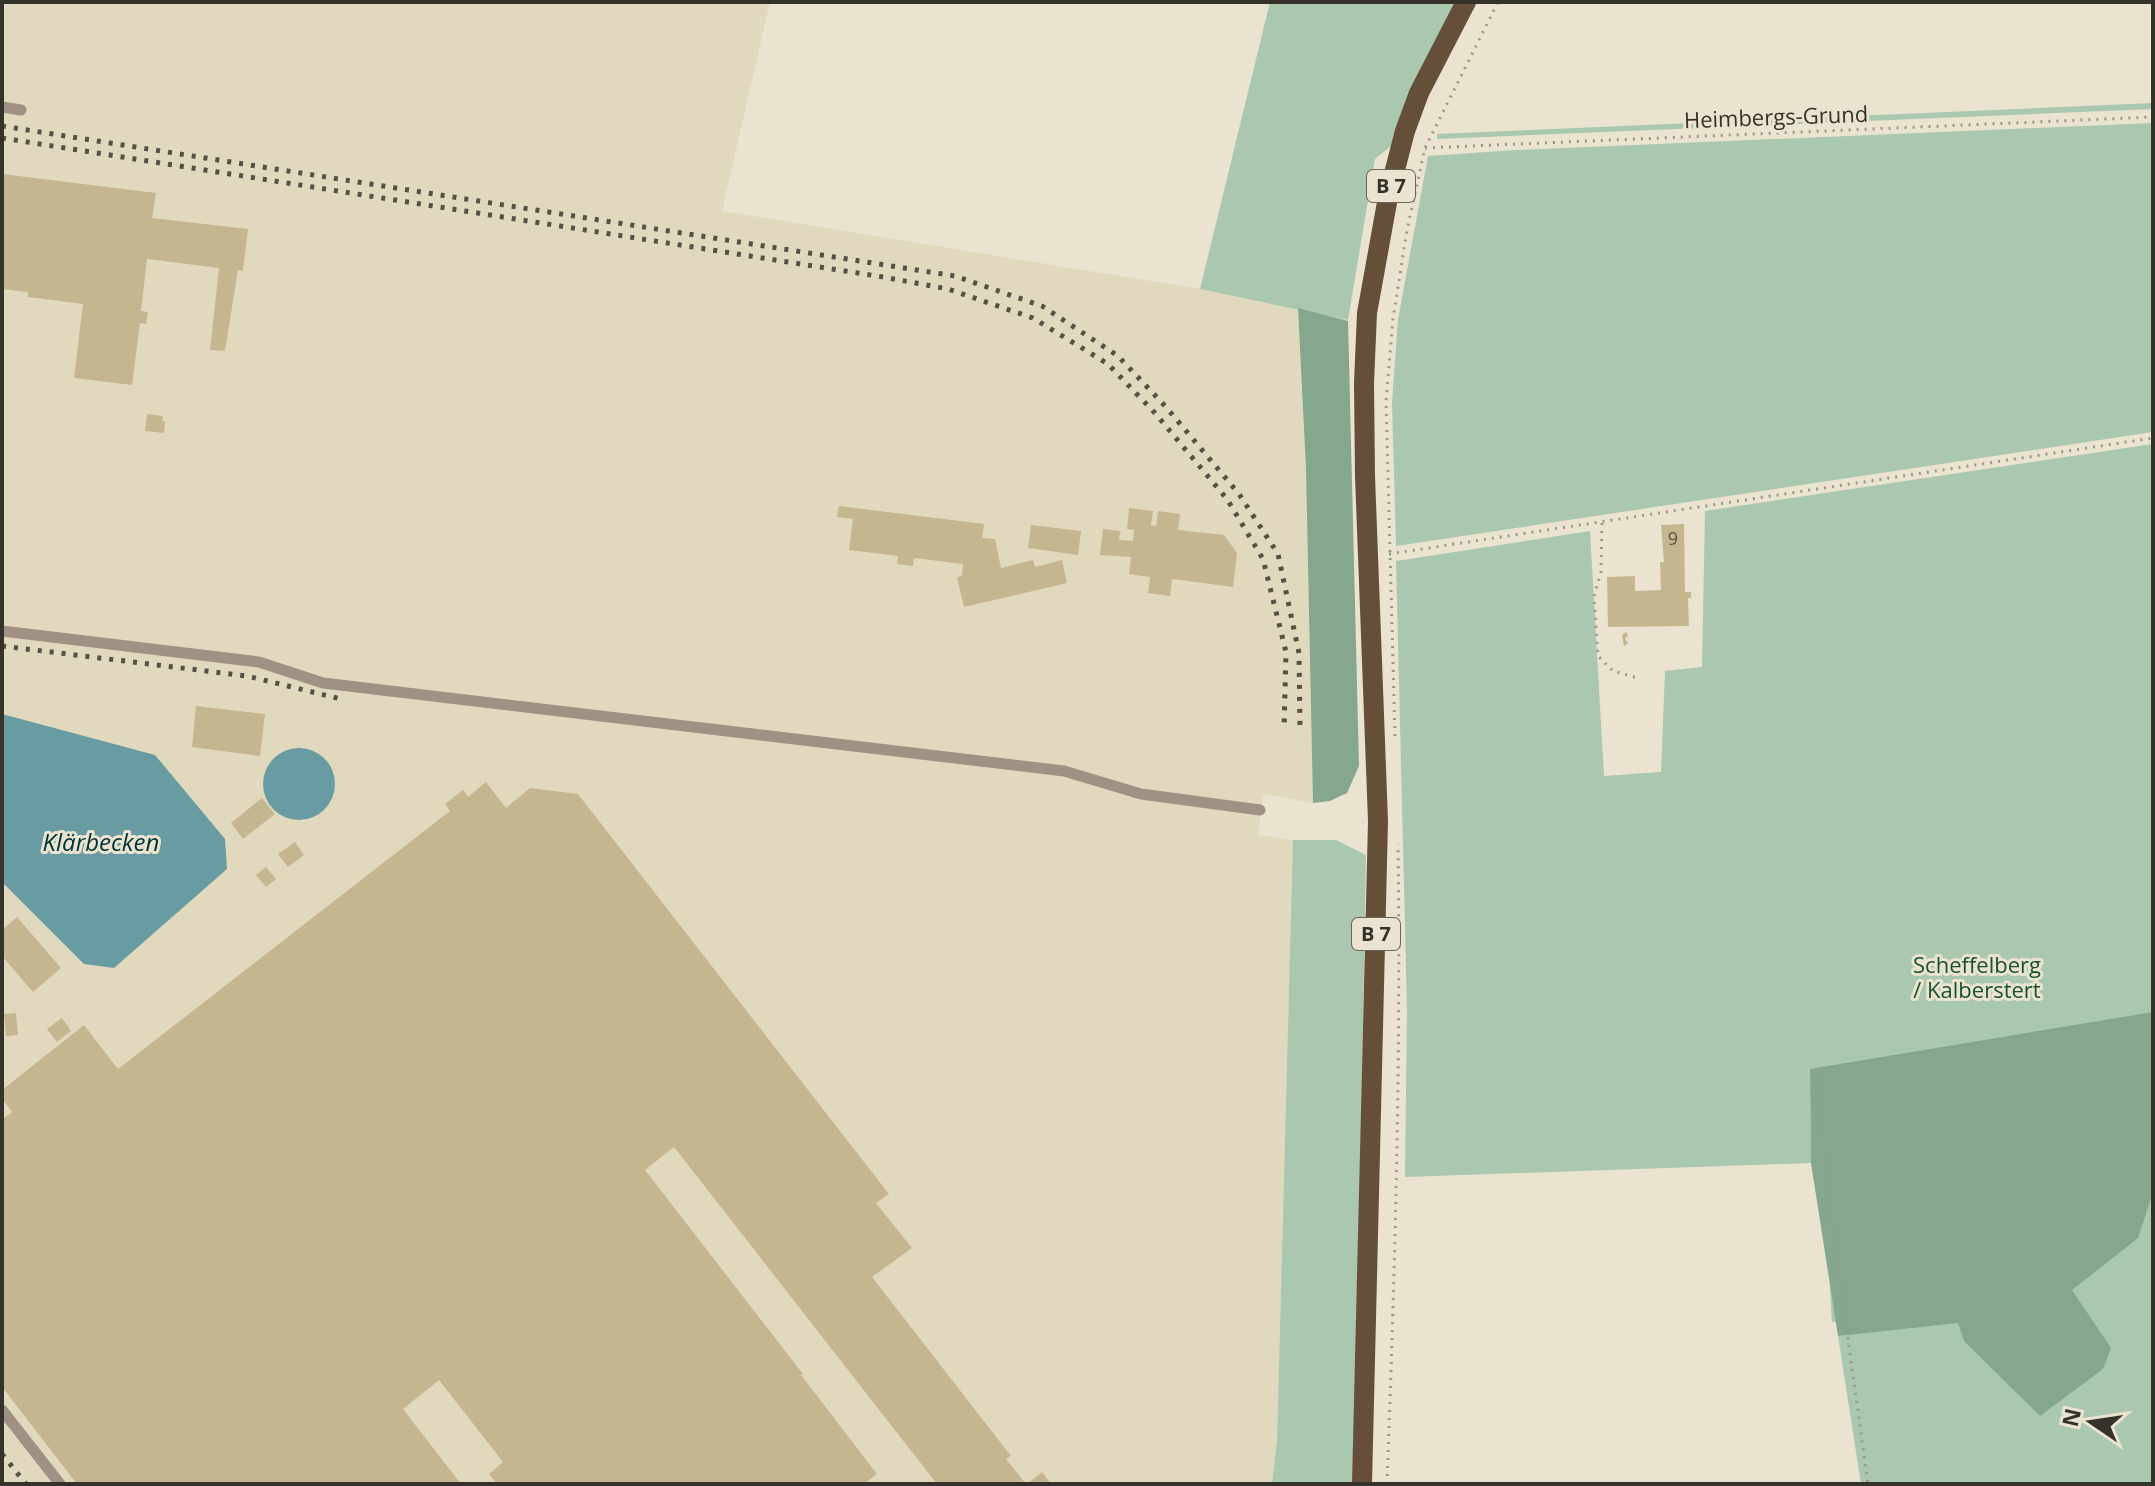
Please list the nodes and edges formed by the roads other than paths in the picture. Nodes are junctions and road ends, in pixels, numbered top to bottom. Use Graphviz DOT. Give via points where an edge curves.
graph roads {
  1 [pos="1466,2"];
  2 [pos="2,107"];
  3 [pos="21,110"];
  4 [pos="2,631"];
  5 [pos="1260,810"];
  6 [pos="2,1410"];
  7 [pos="60,1484"];
  8 [pos="1362,1484"];
  1 -- 8 [label="main road, B 7" via="1419,93 1401,148 1367,313 1364,383 1378,821"];
  2 -- 3 [label="lane"];
  4 -- 5 [label="lane" via="259,662 323,683 1064,771 1141,794"];
  6 -- 7 [label="lane"];
}
